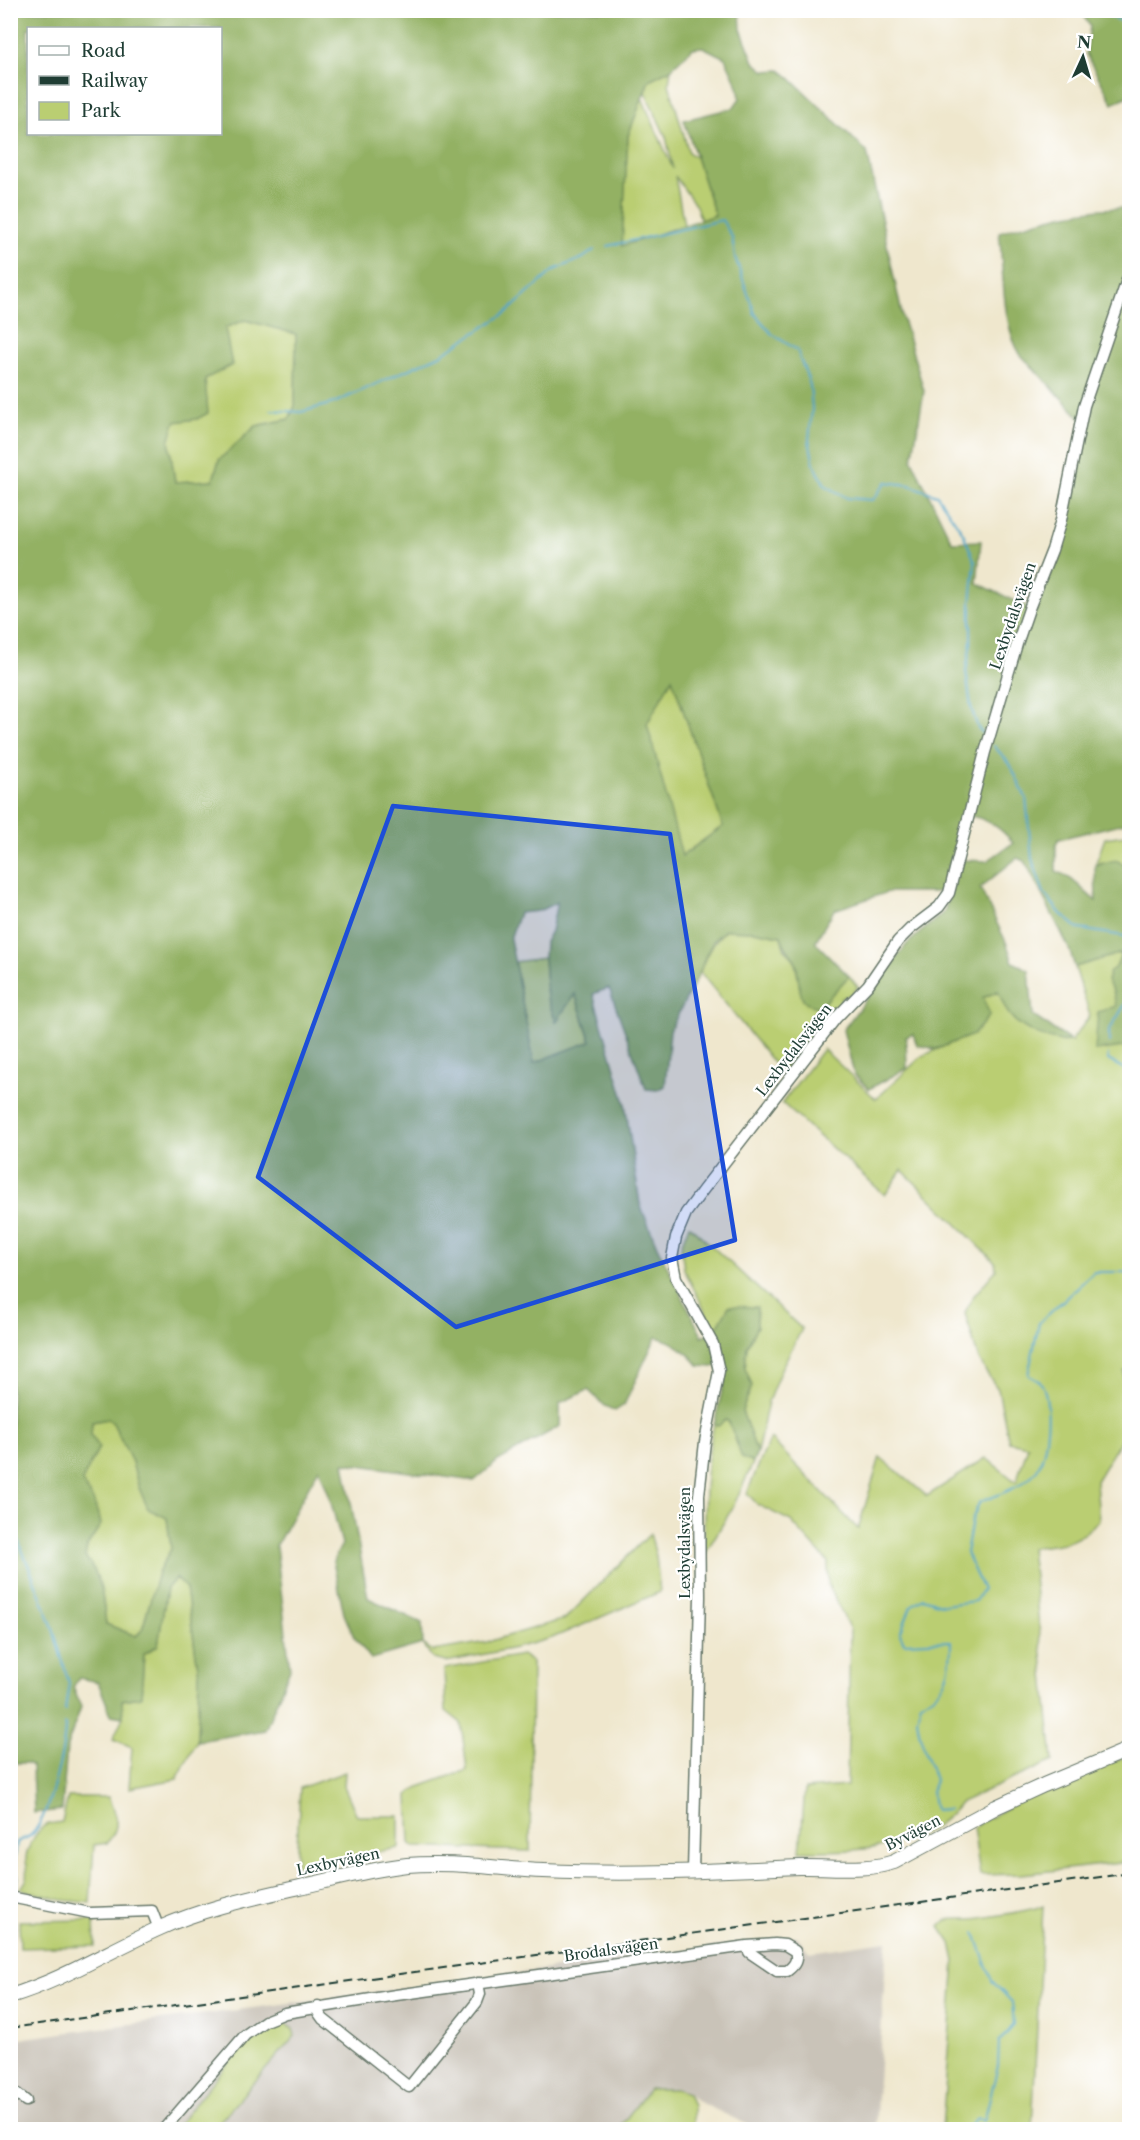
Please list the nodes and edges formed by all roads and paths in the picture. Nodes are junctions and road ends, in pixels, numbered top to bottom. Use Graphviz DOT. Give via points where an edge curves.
graph roads {
  1 [pos="1130,272"];
  2 [pos="1130,1749"];
  3 [pos="693,1872"];
  4 [pos="10,1897"];
  5 [pos="159,1929"];
  6 [pos="747,1946"];
  7 [pos="478,1983"];
  8 [pos="10,1996"];
  9 [pos="318,2006"];
  10 [pos="10,2094"];
  11 [pos="26,2101"];
  12 [pos="164,2129"];
  1 -- 3 [label="street, Lexbydalsvägen" via="1084,406 1061,520 1023,625 949,893 939,907 898,941 868,985 836,1018 686,1213 676,1237 672,1253 674,1271 712,1344 719,1371 699,1495"];
  2 -- 3 [label="street, Byvägen" via="996,1807 882,1866"];
  3 -- 5 [label="street, Lexbyvägen" via="404,1866 256,1898"];
  4 -- 5 [label="street" via="90,1913 152,1911"];
  5 -- 8 [label="street, Lexbyvägen"];
  6 -- 7 [label="street, Brodalsvägen"];
  7 -- 9 [label="street, Brodalsvägen"];
  7 -- 9 [label="street" via="477,2002 409,2087 323,2019"];
  9 -- 12 [label="street, Brodalsvägen" via="285,2013 245,2035"];
  10 -- 11 [label="street"];
}
